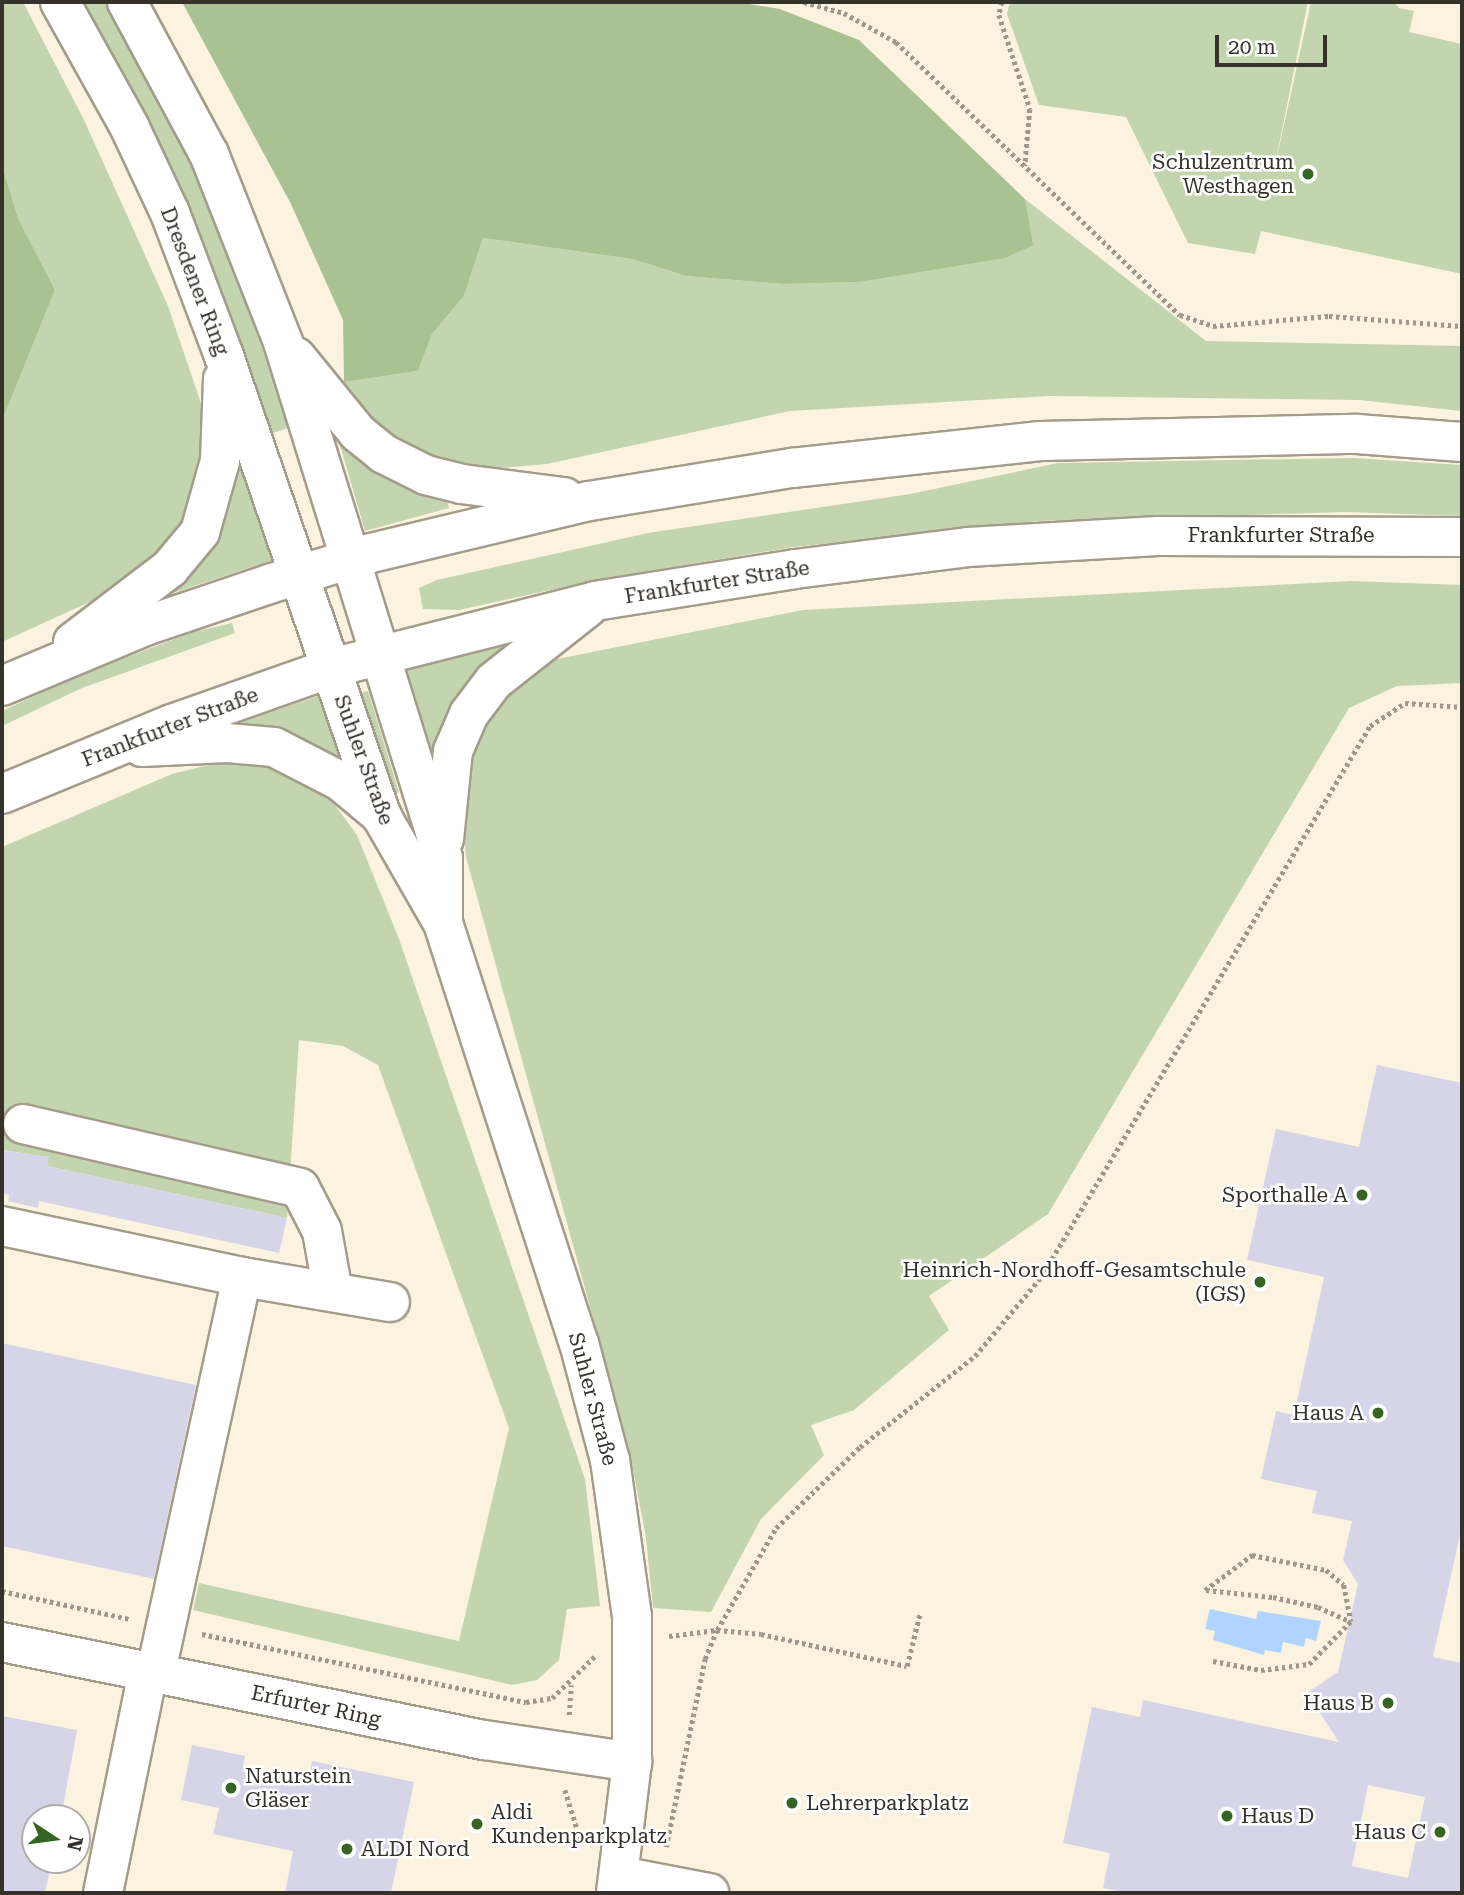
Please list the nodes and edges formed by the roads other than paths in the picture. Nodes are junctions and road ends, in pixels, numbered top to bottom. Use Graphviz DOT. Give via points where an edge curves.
graph roads {
  1 [pos="60,2"];
  2 [pos="127,2"];
  3 [pos="283,342"];
  4 [pos="224,356"];
  5 [pos="1462,442"];
  6 [pos="590,500"];
  7 [pos="1462,537"];
  8 [pos="352,559"];
  9 [pos="298,575"];
  10 [pos="595,601"];
  11 [pos="379,653"];
  12 [pos="331,668"];
  13 [pos="36,670"];
  14 [pos="2,686"];
  15 [pos="108,749"];
  16 [pos="2,794"];
  17 [pos="382,817"];
  18 [pos="443,858"];
  19 [pos="443,923"];
  20 [pos="23,1124"];
  21 [pos="2,1226"];
  22 [pos="242,1277"];
  23 [pos="333,1292"];
  24 [pos="390,1302"];
  25 [pos="2,1642"];
  26 [pos="152,1673"];
  27 [pos="632,1762"];
  28 [pos="618,1885"];
  29 [pos="103,1893"];
  30 [pos="709,1893"];
  1 -- 4 [label="street, Dresdener Ring" via="130,128 170,213"];
  2 -- 3 [label="street" via="209,154"];
  3 -- 6 [label="street" via="358,433 394,459 426,475 461,484"];
  3 -- 8 [label="street"];
  4 -- 9 [label="street, Dresdener Ring"];
  4 -- 13 [label="street" via="220,461 200,532 170,568"];
  5 -- 6 [label="street" via="1357,434 1041,441 792,468"];
  6 -- 8 [label="street"];
  7 -- 10 [label="street, Frankfurter Straße" via="1158,536 968,547"];
  8 -- 9 [label="street"];
  8 -- 11 [label="street, Suhler Straße"];
  9 -- 12 [label="street, Dresdener Ring"];
  9 -- 13 [label="street" via="148,625"];
  10 -- 11 [label="street, Frankfurter Straße"];
  10 -- 18 [label="street" via="494,681 469,714 453,751"];
  11 -- 12 [label="street, Frankfurter Straße"];
  11 -- 18 [label="street, Suhler Straße"];
  12 -- 15 [label="street, Frankfurter Straße"];
  12 -- 17 [label="street, Suhler Straße"];
  13 -- 14 [label="street"];
  15 -- 16 [label="street, Frankfurter Straße"];
  15 -- 17 [label="street" via="227,743 274,747 309,761 340,781"];
  17 -- 19 [label="street, Suhler Straße"];
  18 -- 19 [label="street, Suhler Straße"];
  19 -- 27 [label="street, Suhler Straße" via="579,1343 607,1447 625,1548 633,1641"];
  20 -- 23 [label="street" via="300,1188 322,1231"];
  21 -- 22 [label="street"];
  22 -- 23 [label="street"];
  22 -- 26 [label="street"];
  23 -- 24 [label="street"];
  25 -- 26 [label="street, Erfurter Ring"];
  26 -- 27 [label="street, Erfurter Ring" via="485,1741"];
  26 -- 29 [label="street"];
  27 -- 28 [label="street, Suhler Straße"];
  28 -- 30 [label="street" via="658,1884"];
}
